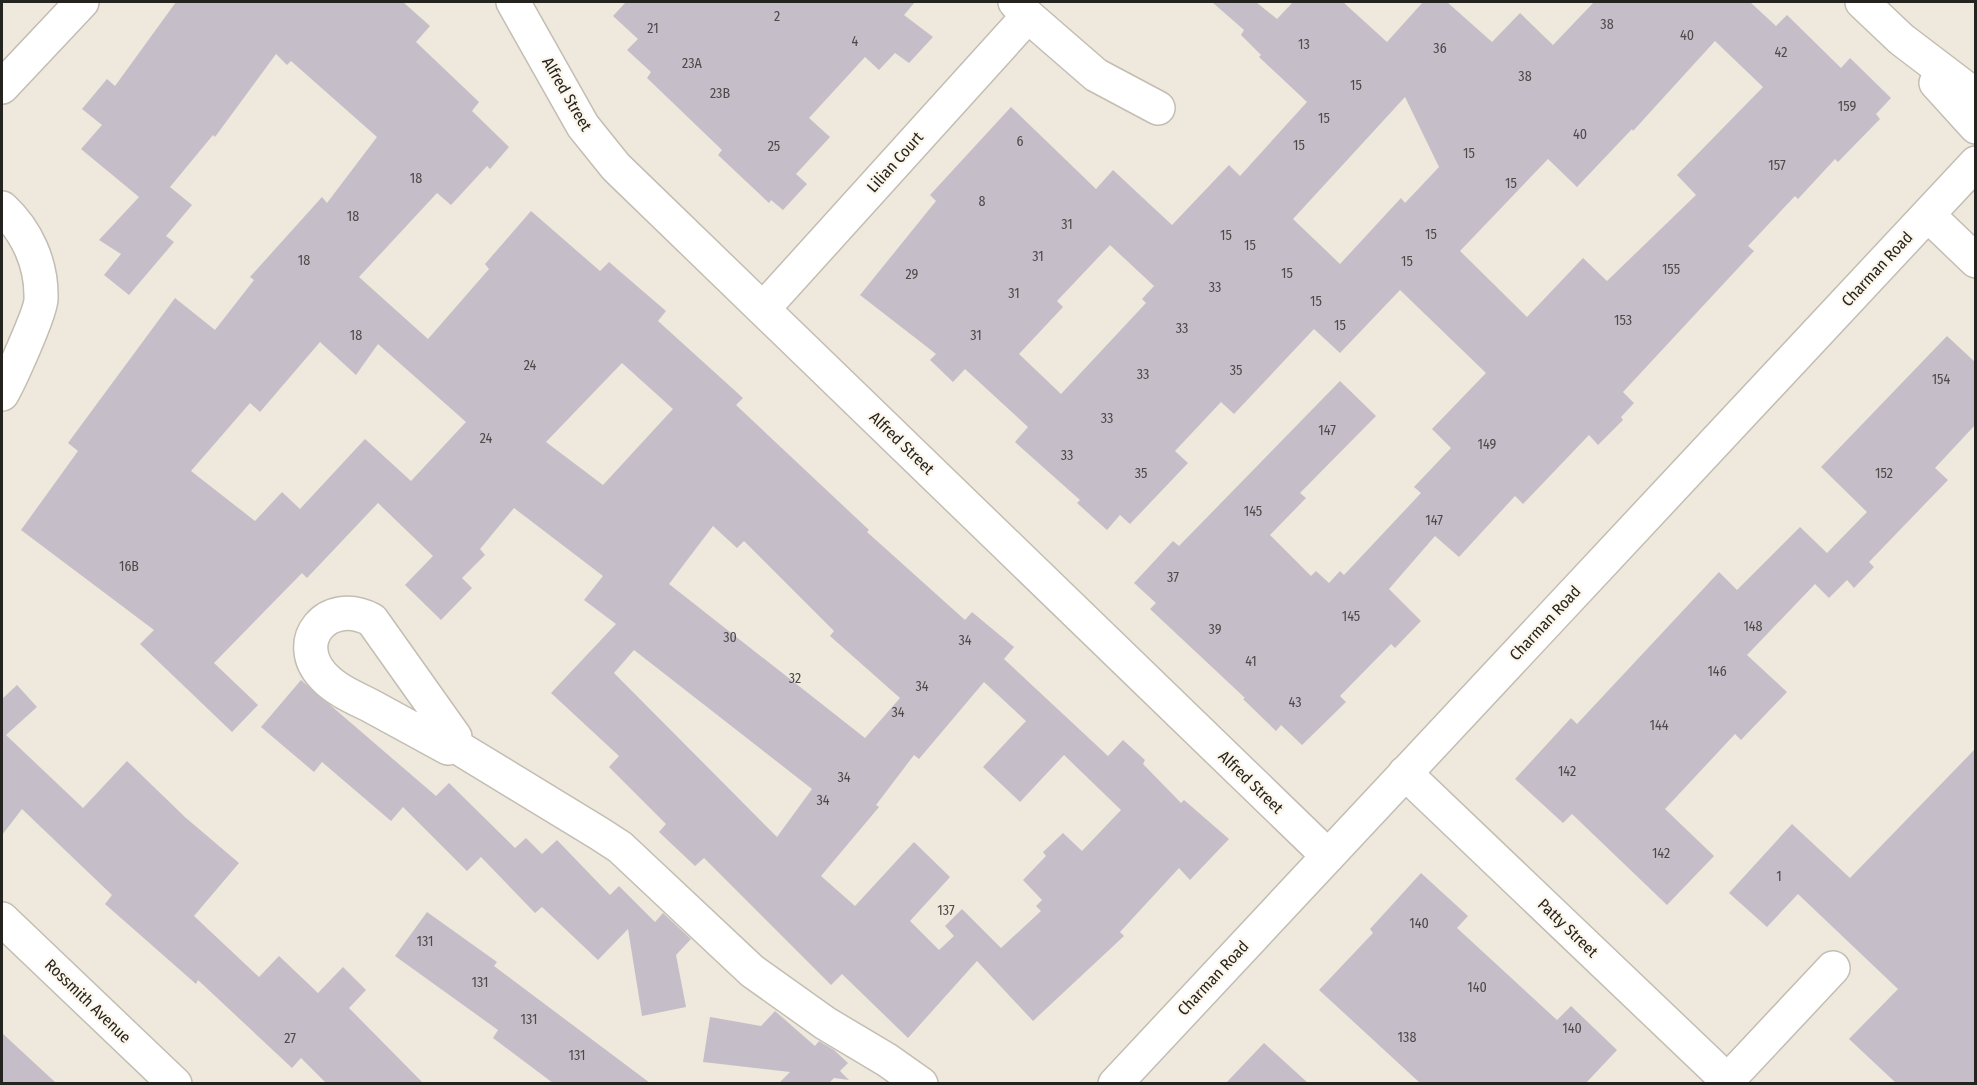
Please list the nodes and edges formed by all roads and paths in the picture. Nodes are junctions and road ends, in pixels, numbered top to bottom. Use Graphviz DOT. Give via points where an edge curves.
graph roads {
  1 [pos="82,2"];
  2 [pos="513,2"];
  3 [pos="1862,2"];
  4 [pos="1022,9"];
  5 [pos="1901,39"];
  6 [pos="2,87"];
  7 [pos="1976,96"];
  8 [pos="1158,108"];
  9 [pos="1976,127"];
  10 [pos="1976,163"];
  11 [pos="2,208"];
  12 [pos="1928,215"];
  13 [pos="1976,261"];
  14 [pos="764,309"];
  15 [pos="2,394"];
  16 [pos="454,745"];
  17 [pos="1405,773"];
  18 [pos="1328,856"];
  19 [pos="2,919"];
  20 [pos="1833,968"];
  21 [pos="1729,1082"];
  22 [pos="175,1083"];
  23 [pos="921,1083"];
  24 [pos="1115,1083"];
  1 -- 6 [label="street"];
  2 -- 14 [label="street, Alfred Street" via="583,126 610,159"];
  3 -- 5 [label="street"];
  4 -- 8 [label="street, Lilian Court" via="1096,75"];
  4 -- 14 [label="street, Lilian Court"];
  5 -- 7 [label="street"];
  5 -- 9 [label="street"];
  10 -- 12 [label="street, Charman Road"];
  11 -- 15 [label="street" via="16,221 37,261 42,301"];
  12 -- 13 [label="street"];
  12 -- 17 [label="street, Charman Road"];
  14 -- 18 [label="street, Alfred Street"];
  16 -- 16 [label="street" via="448,748 324,678 310,653 319,625 330,615 344,611 372,620 455,737"];
  16 -- 23 [label="street" via="620,847 752,971 825,1023"];
  17 -- 18 [label="street, Charman Road"];
  17 -- 21 [label="street, Patty Street"];
  18 -- 24 [label="street, Charman Road"];
  19 -- 22 [label="street, Rossmith Avenue"];
  20 -- 21 [label="street"];
}
